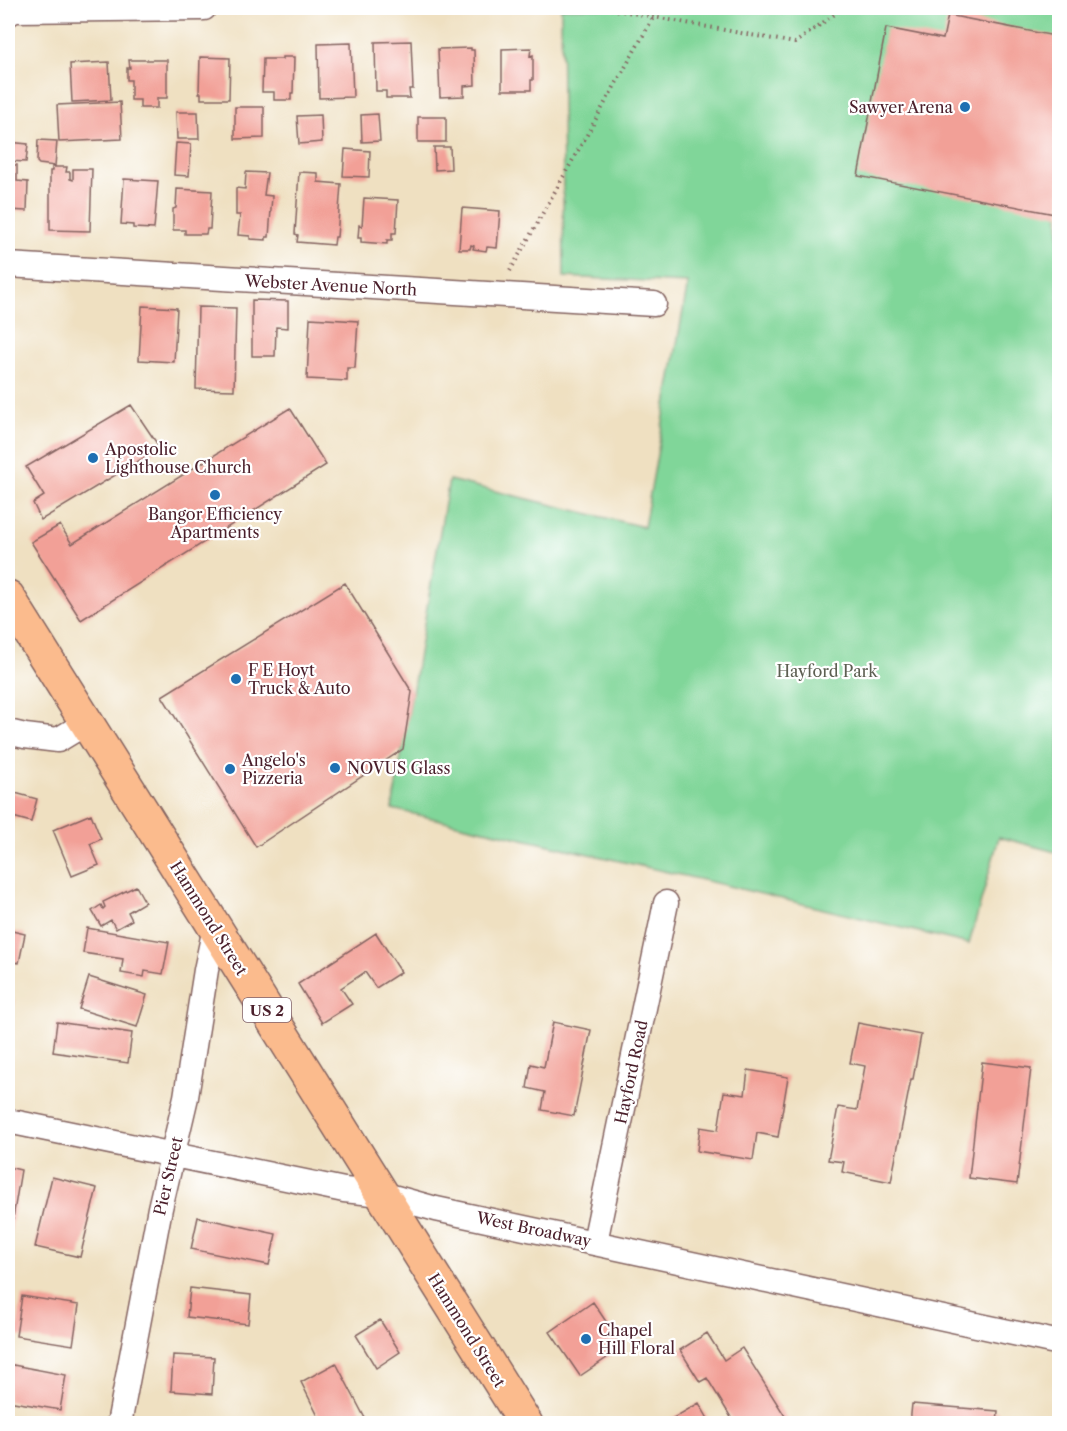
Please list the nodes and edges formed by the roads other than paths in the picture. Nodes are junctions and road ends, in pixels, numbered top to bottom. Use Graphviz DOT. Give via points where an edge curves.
graph roads {
  1 [pos="204,8"];
  2 [pos="8,14"];
  3 [pos="8,265"];
  4 [pos="654,304"];
  5 [pos="8,597"];
  6 [pos="86,723"];
  7 [pos="8,732"];
  8 [pos="666,903"];
  9 [pos="215,928"];
  10 [pos="8,1121"];
  11 [pos="172,1154"];
  12 [pos="382,1194"];
  13 [pos="596,1242"];
  14 [pos="1059,1343"];
  15 [pos="119,1424"];
  16 [pos="526,1424"];
  1 -- 2 [label="street" via="14,10"];
  3 -- 4 [label="street, Webster Avenue North"];
  5 -- 6 [label="main road, Hammond Street / US 2"];
  6 -- 7 [label="street" via="58,740"];
  6 -- 9 [label="main road, Hammond Street / US 2"];
  8 -- 13 [label="street, Hayford Road"];
  9 -- 11 [label="street, Pier Street" via="186,1097"];
  9 -- 12 [label="main road, Hammond Street / US 2"];
  10 -- 11 [label="street, West Broadway"];
  11 -- 12 [label="street, West Broadway" via="344,1190"];
  11 -- 15 [label="street, Pier Street"];
  12 -- 13 [label="street, West Broadway"];
  12 -- 16 [label="main road, Hammond Street / US 2"];
  13 -- 14 [label="street, West Broadway"];
}
